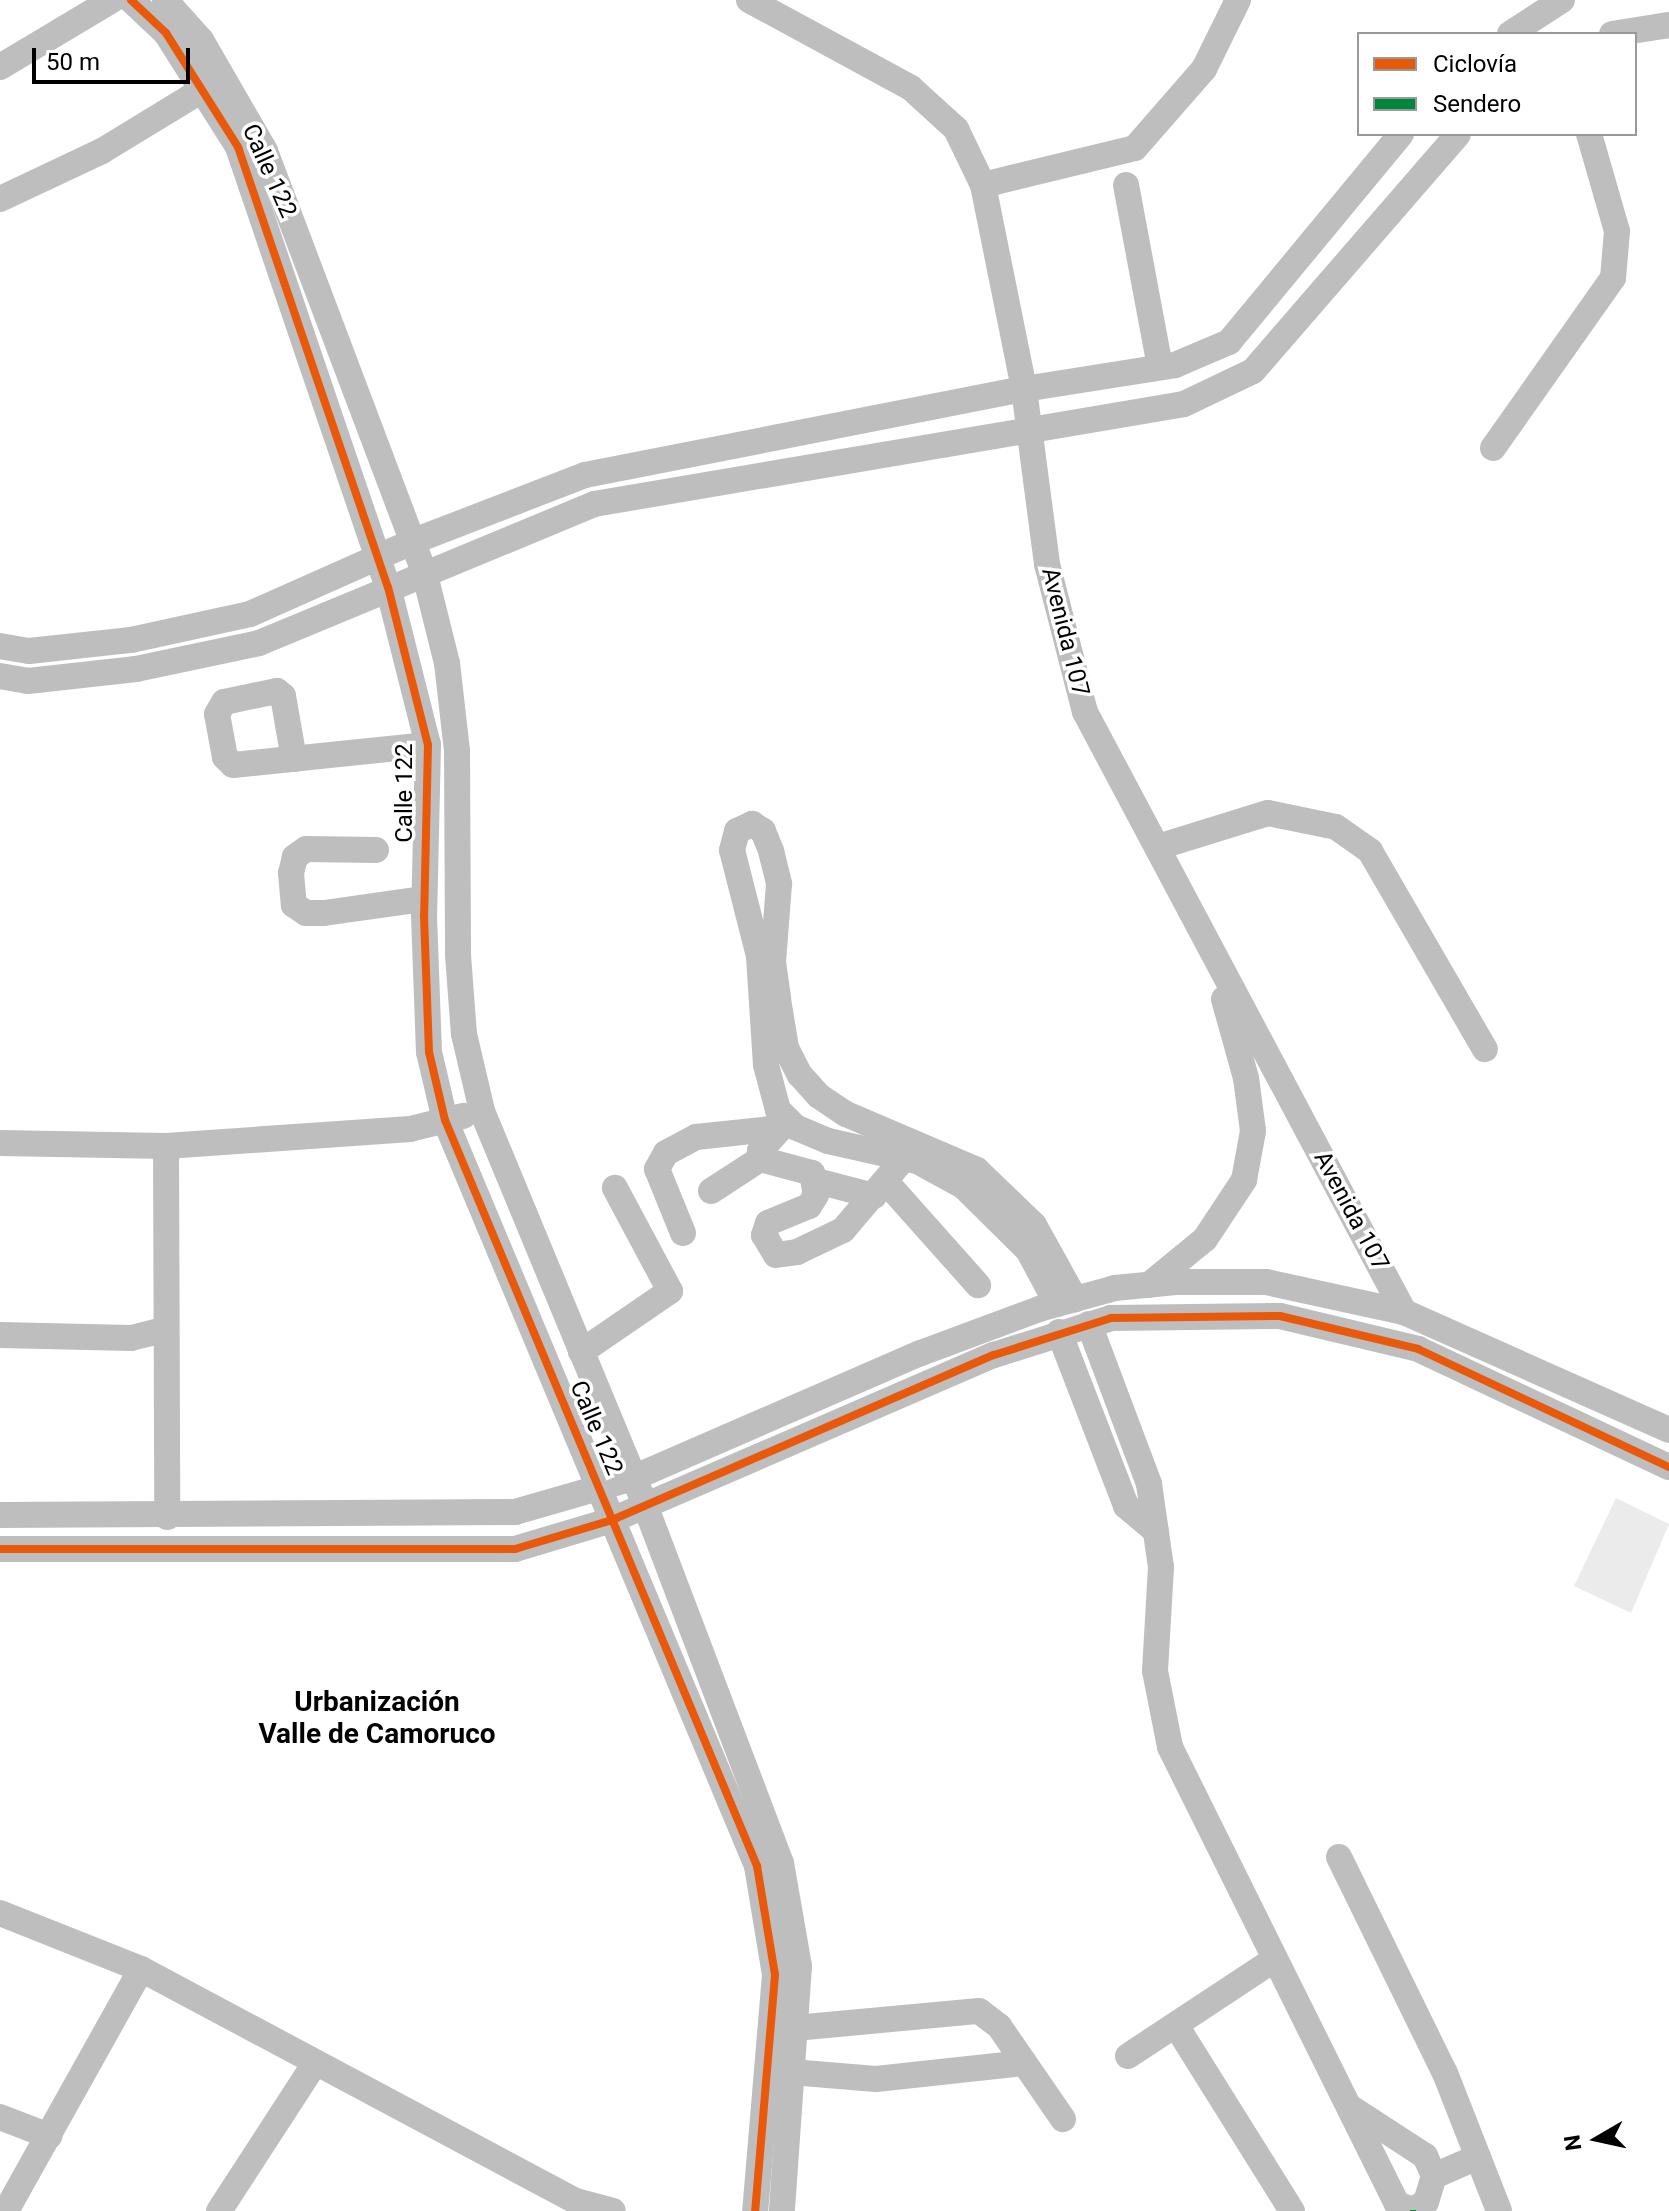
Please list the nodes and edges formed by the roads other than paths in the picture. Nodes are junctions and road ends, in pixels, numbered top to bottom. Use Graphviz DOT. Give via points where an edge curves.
graph roads {
  1 [pos="112,0"];
  2 [pos="131,0"];
  3 [pos="165,0"];
  4 [pos="749,0"];
  5 [pos="1238,0"];
  6 [pos="1562,0"];
  7 [pos="1669,25"];
  8 [pos="1513,32"];
  9 [pos="1625,32"];
  10 [pos="0,67"];
  11 [pos="202,90"];
  12 [pos="1399,136"];
  13 [pos="1456,136"];
  14 [pos="1590,136"];
  15 [pos="983,185"];
  16 [pos="1126,185"];
  17 [pos="0,199"];
  18 [pos="1160,367"];
  19 [pos="1024,389"];
  20 [pos="1029,429"];
  21 [pos="1493,448"];
  22 [pos="414,541"];
  23 [pos="378,557"];
  24 [pos="424,571"];
  25 [pos="388,587"];
  26 [pos="0,646"];
  27 [pos="0,676"];
  28 [pos="428,745"];
  29 [pos="294,759"];
  30 [pos="1158,847"];
  31 [pos="376,850"];
  32 [pos="424,899"];
  33 [pos="775,905"];
  34 [pos="748,906"];
  35 [pos="1210,950"];
  36 [pos="1485,1049"];
  37 [pos="482,1111"];
  38 [pos="445,1120"];
  39 [pos="784,1124"];
  40 [pos="0,1143"];
  41 [pos="166,1146"];
  42 [pos="905,1157"];
  43 [pos="760,1159"];
  44 [pos="817,1181"];
  45 [pos="615,1188"];
  46 [pos="881,1190"];
  47 [pos="711,1191"];
  48 [pos="683,1233"];
  49 [pos="978,1285"];
  50 [pos="1149,1285"];
  51 [pos="1066,1301"];
  52 [pos="1404,1312"];
  53 [pos="1089,1324"];
  54 [pos="166,1329"];
  55 [pos="1059,1332"];
  56 [pos="0,1335"];
  57 [pos="581,1352"];
  58 [pos="1669,1430"];
  59 [pos="1669,1467"];
  60 [pos="633,1478"];
  61 [pos="598,1486"];
  62 [pos="645,1505"];
  63 [pos="0,1515"];
  64 [pos="226,1516"];
  65 [pos="167,1517"];
  66 [pos="612,1520"];
  67 [pos="1156,1531"];
  68 [pos="0,1549"];
  69 [pos="226,1549"];
  70 [pos="1339,1857"];
  71 [pos="0,1913"];
  72 [pos="1275,1959"];
  73 [pos="141,1969"];
  74 [pos="1177,2027"];
  75 [pos="795,2028"];
  76 [pos="1128,2056"];
  77 [pos="315,2063"];
  78 [pos="1024,2063"];
  79 [pos="791,2072"];
  80 [pos="1353,2109"];
  81 [pos="0,2117"];
  82 [pos="1063,2119"];
  83 [pos="49,2136"];
  84 [pos="1478,2157"];
  85 [pos="1434,2176"];
  86 [pos="6,2211"];
  87 [pos="219,2211"];
  88 [pos="613,2211"];
  89 [pos="755,2211"];
  90 [pos="782,2211"];
  91 [pos="1292,2211"];
  92 [pos="1499,2211"];
  1 -- 10 [label="street"];
  2 -- 11 [label="street, Calle 122" via="166,33"];
  3 -- 22 [label="street, Calle 122" via="201,40 265,151"];
  4 -- 15 [label="street, Avenida 107" via="911,88 956,129"];
  5 -- 15 [label="street" via="1204,69 1135,148"];
  6 -- 8 [label="street"];
  7 -- 9 [label="street"];
  11 -- 17 [label="street" via="102,151"];
  11 -- 23 [label="street, Calle 122" via="238,147"];
  12 -- 18 [label="street" via="1229,342"];
  13 -- 20 [label="street" via="1253,371 1184,404"];
  14 -- 21 [label="street" via="1617,231 1613,278"];
  15 -- 19 [label="street, Avenida 107"];
  16 -- 18 [label="street"];
  18 -- 19 [label="street"];
  19 -- 20 [label="street, Avenida 107"];
  19 -- 22 [label="street" via="585,475"];
  20 -- 24 [label="street" via="594,504"];
  20 -- 30 [label="street, Avenida 107" via="1047,564 1085,712"];
  22 -- 23 [label="street"];
  22 -- 24 [label="street, Calle 122"];
  23 -- 25 [label="street, Calle 122"];
  23 -- 26 [label="street" via="250,614 131,640 29,651"];
  24 -- 25 [label="street"];
  24 -- 37 [label="street, Calle 122" via="447,663 457,751 458,955 464,1034"];
  25 -- 27 [label="street" via="259,643 136,669 28,681"];
  25 -- 28 [label="street, Calle 122"];
  28 -- 29 [label="street"];
  28 -- 32 [label="street, Calle 122"];
  30 -- 35 [label="street, Avenida 107"];
  30 -- 36 [label="street" via="1268,813 1336,827 1370,851"];
  31 -- 32 [label="street" via="306,849 295,857 291,873 294,905 306,913 324,913"];
  32 -- 38 [label="street, Calle 122" via="429,1052"];
  33 -- 34 [label="street"];
  33 -- 34 [label="street" via="779,884 771,851 763,831 752,824 737,831 732,850"];
  33 -- 51 [label="street" via="778,999 786,1048 800,1075 846,1114 977,1170 1034,1225"];
  34 -- 39 [label="street" via="759,956 770,1089"];
  35 -- 50 [label="street" via="1246,1078 1251,1144 1244,1180 1205,1239"];
  35 -- 52 [label="street, Avenida 107"];
  37 -- 38 [label="street"];
  37 -- 57 [label="street, Calle 122"];
  38 -- 41 [label="street" via="338,1136"];
  38 -- 61 [label="street, Calle 122"];
  39 -- 42 [label="street" via="828,1141"];
  39 -- 43 [label="street" via="760,1151"];
  39 -- 48 [label="street" via="710,1134 666,1153 657,1169"];
  40 -- 41 [label="street"];
  41 -- 54 [label="street"];
  42 -- 46 [label="street"];
  42 -- 51 [label="street" via="963,1186 999,1217"];
  43 -- 44 [label="street" via="805,1170"];
  43 -- 47 [label="street"];
  44 -- 46 [label="street"];
  44 -- 46 [label="street" via="809,1206 768,1223 764,1235 776,1255 797,1252 843,1230"];
  45 -- 57 [label="street" via="670,1291"];
  46 -- 49 [label="street"];
  50 -- 51 [label="street"];
  50 -- 52 [label="street" via="1266,1282"];
  51 -- 60 [label="street" via="921,1353"];
  52 -- 58 [label="street"];
  53 -- 55 [label="street"];
  53 -- 59 [label="street" via="1111,1318 1280,1316 1373,1337 1418,1349"];
  53 -- 67 [label="street" via="1149,1484"];
  54 -- 56 [label="street" via="131,1338"];
  54 -- 65 [label="street"];
  55 -- 62 [label="street"];
  55 -- 67 [label="street" via="1126,1506"];
  57 -- 60 [label="street, Calle 122"];
  60 -- 61 [label="street"];
  60 -- 62 [label="street, Calle 122"];
  61 -- 64 [label="street" via="515,1512"];
  61 -- 66 [label="street, Calle 122"];
  62 -- 66 [label="street"];
  62 -- 75 [label="street, Calle 122" via="781,1863 799,1966"];
  63 -- 65 [label="street"];
  64 -- 65 [label="street"];
  64 -- 69 [label="street"];
  66 -- 69 [label="street" via="515,1549"];
  66 -- 89 [label="street, Calle 122" via="757,1866 775,1975"];
  67 -- 72 [label="street" via="1161,1567 1155,1671 1159,1708 1186,1780"];
  68 -- 69 [label="street"];
  70 -- 84 [label="street" via="1445,2073"];
  71 -- 73 [label="street"];
  72 -- 74 [label="street"];
  72 -- 80 [label="street"];
  73 -- 77 [label="street"];
  73 -- 83 [label="street"];
  74 -- 76 [label="street"];
  74 -- 91 [label="street"];
  75 -- 78 [label="street" via="979,2011 990,2015"];
  75 -- 79 [label="street, Calle 122"];
  77 -- 87 [label="street"];
  77 -- 88 [label="street" via="576,2201"];
  78 -- 79 [label="street" via="876,2079"];
  78 -- 82 [label="street"];
  79 -- 90 [label="street, Calle 122"];
  80 -- 85 [label="street" via="1425,2156"];
  80 -- 85 [label="street" via="1402,2208 1413,2210 1426,2202"];
  81 -- 83 [label="street"];
  83 -- 86 [label="street"];
  84 -- 85 [label="street"];
  84 -- 92 [label="street"];
}
